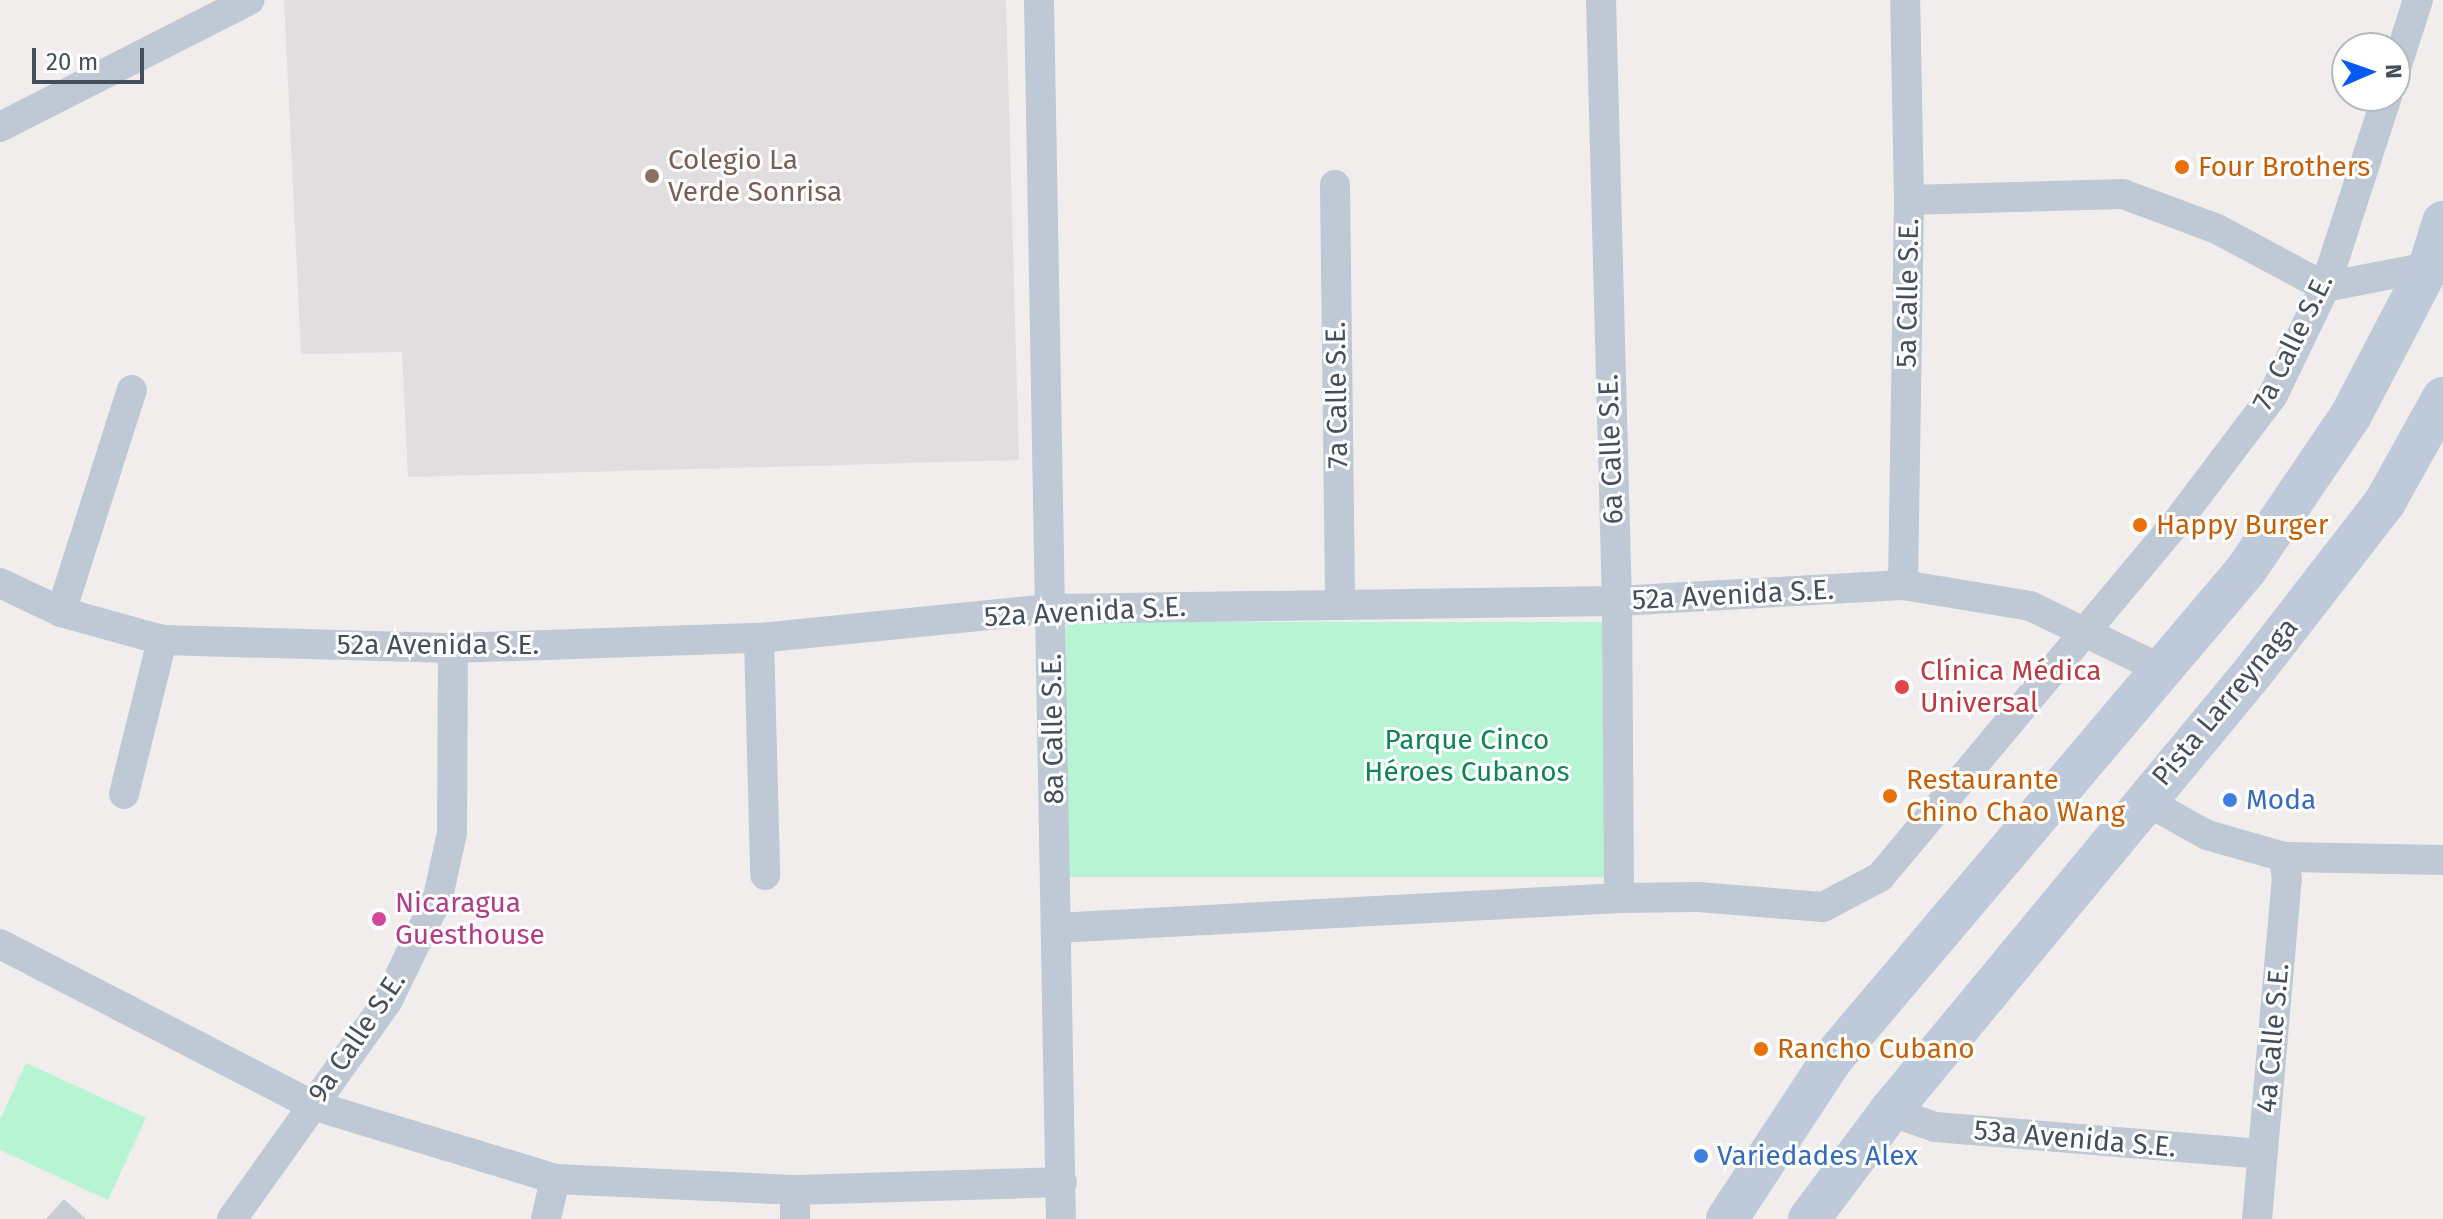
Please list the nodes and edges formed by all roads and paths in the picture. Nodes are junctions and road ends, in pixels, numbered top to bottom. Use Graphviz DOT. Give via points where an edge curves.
graph roads {
  1 [pos="249,0"];
  2 [pos="1039,0"];
  3 [pos="1601,0"];
  4 [pos="1905,0"];
  5 [pos="2418,0"];
  6 [pos="2408,32"];
  7 [pos="2382,112"];
  8 [pos="0,127"];
  9 [pos="1335,185"];
  10 [pos="1909,200"];
  11 [pos="2443,222"];
  12 [pos="2437,264"];
  13 [pos="2325,287"];
  14 [pos="132,390"];
  15 [pos="2443,398"];
  16 [pos="0,583"];
  17 [pos="1903,585"];
  18 [pos="1617,601"];
  19 [pos="1340,605"];
  20 [pos="1051,609"];
  21 [pos="61,612"];
  22 [pos="2200,628"];
  23 [pos="2084,631"];
  24 [pos="759,638"];
  25 [pos="162,640"];
  26 [pos="453,648"];
  27 [pos="2165,671"];
  28 [pos="2254,671"];
  29 [pos="124,794"];
  30 [pos="2144,800"];
  31 [pos="2284,857"];
  32 [pos="2443,860"];
  33 [pos="765,875"];
  34 [pos="1619,898"];
  35 [pos="1056,928"];
  36 [pos="0,944"];
  37 [pos="312,1105"];
  38 [pos="1890,1111"];
  39 [pos="2262,1154"];
  40 [pos="555,1179"];
  41 [pos="1062,1182"];
  42 [pos="795,1204"];
  43 [pos="232,1219"];
  44 [pos="546,1219"];
  45 [pos="1061,1219"];
  46 [pos="1727,1219"];
  47 [pos="1809,1219"];
  48 [pos="2257,1219"];
  1 -- 8 [label="street"];
  2 -- 20 [label="street, 8a Calle S.E."];
  3 -- 18 [label="street, 6a Calle S.E."];
  4 -- 10 [label="street, 5a Calle S.E."];
  5 -- 6 [label="street"];
  7 -- 13 [label="street, 7a Calle S.E."];
  9 -- 19 [label="street, 7a Calle S.E."];
  10 -- 13 [label="street" via="2123,194 2217,229"];
  10 -- 17 [label="street, 5a Calle S.E."];
  11 -- 12 [label="main road"];
  12 -- 13 [label="street"];
  12 -- 22 [label="main road" via="2351,415"];
  13 -- 23 [label="street, 7a Calle S.E." via="2273,395 2183,514"];
  14 -- 21 [label="street"];
  15 -- 28 [label="main road, Pista Larreynaga" via="2385,502"];
  16 -- 21 [label="street, 52a Avenida S.E."];
  17 -- 18 [label="street, 52a Avenida S.E."];
  17 -- 23 [label="street, 52a Avenida S.E." via="2030,606"];
  18 -- 19 [label="street, 52a Avenida S.E."];
  18 -- 34 [label="street, 6a Calle S.E."];
  19 -- 20 [label="street, 52a Avenida S.E."];
  20 -- 24 [label="street, 52a Avenida S.E."];
  20 -- 35 [label="street, 8a Calle S.E."];
  21 -- 25 [label="street, 52a Avenida S.E."];
  22 -- 27 [label="main road"];
  22 -- 28 [label="main road"];
  23 -- 27 [label="street, 52a Avenida S.E."];
  23 -- 34 [label="street, 7a Calle S.E." via="1880,877 1823,907 1698,897"];
  24 -- 26 [label="street, 52a Avenida S.E."];
  24 -- 33 [label="street"];
  25 -- 26 [label="street, 52a Avenida S.E."];
  25 -- 29 [label="street"];
  26 -- 37 [label="street, 9a Calle S.E." via="452,833 438,897 387,1002"];
  27 -- 46 [label="main road" via="1832,1059"];
  28 -- 30 [label="main road, Pista Larreynaga"];
  30 -- 31 [label="street" via="2207,835"];
  30 -- 38 [label="main road, Pista Larreynaga"];
  31 -- 32 [label="street"];
  31 -- 39 [label="street, 4a Calle S.E." via="2287,879"];
  34 -- 35 [label="street"];
  35 -- 41 [label="street, 8a Calle S.E."];
  36 -- 37 [label="street"];
  37 -- 40 [label="street"];
  37 -- 43 [label="street, 9a Calle S.E."];
  38 -- 39 [label="street, 53a Avenida S.E." via="1935,1127"];
  38 -- 47 [label="main road, Pista Larreynaga"];
  39 -- 48 [label="street, 4a Calle S.E."];
  40 -- 42 [label="street"];
  40 -- 44 [label="street"];
  41 -- 42 [label="street"];
  41 -- 45 [label="street, 8a Calle S.E."];
}
